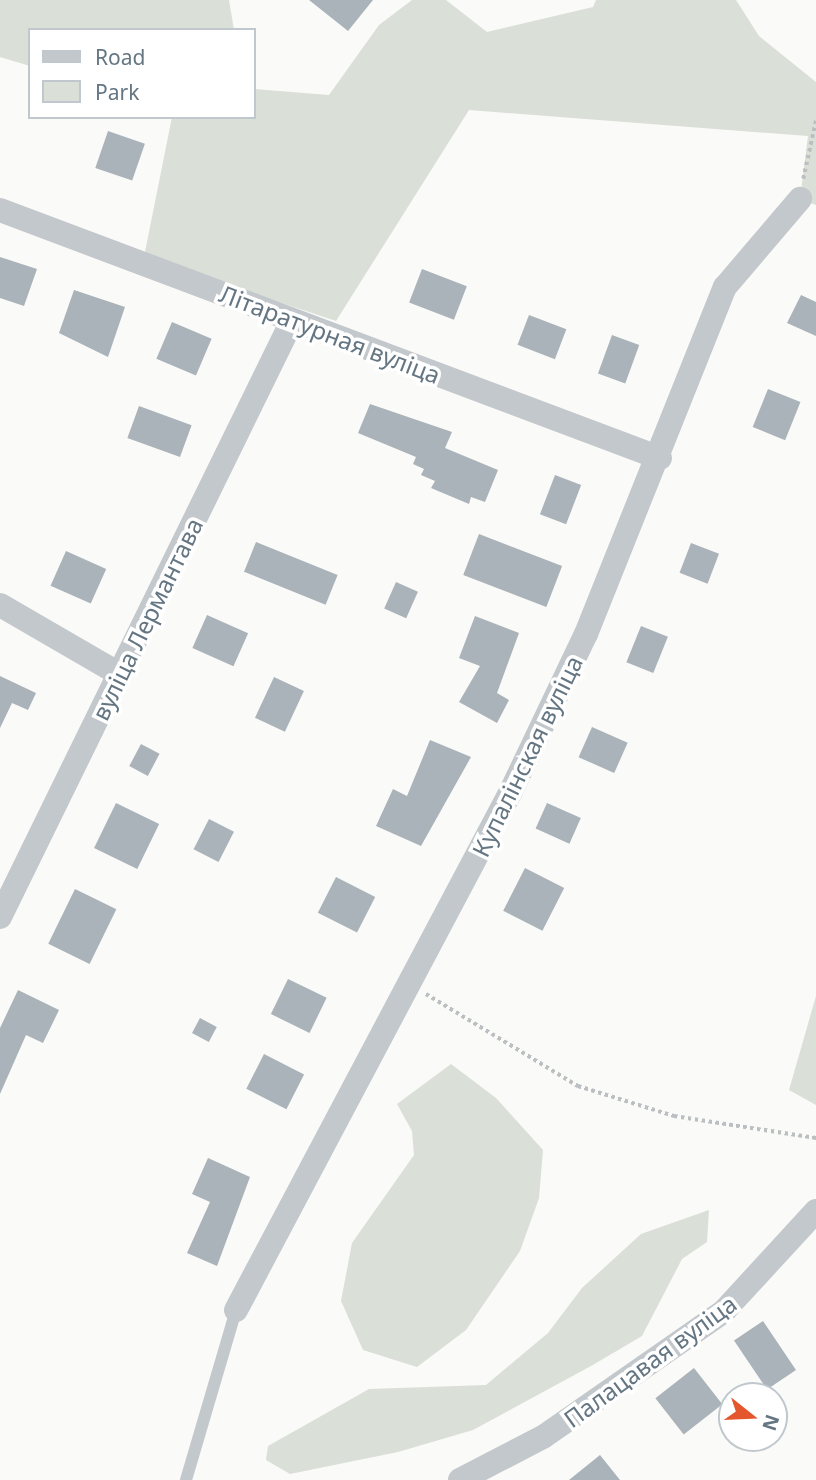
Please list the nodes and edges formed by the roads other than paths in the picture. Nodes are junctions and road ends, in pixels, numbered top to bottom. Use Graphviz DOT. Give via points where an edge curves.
graph roads {
  1 [pos="800,199"];
  2 [pos="0,210"];
  3 [pos="292,321"];
  4 [pos="660,458"];
  5 [pos="0,605"];
  6 [pos="120,674"];
  7 [pos="0,917"];
  8 [pos="816,1212"];
  9 [pos="236,1310"];
  10 [pos="473,1477"];
  11 [pos="186,1480"];
  1 -- 4 [label="street, Купалінская вуліца" via="725,287"];
  2 -- 3 [label="street, Літаратурная вуліца" via="116,248"];
  3 -- 4 [label="street, Літаратурная вуліца"];
  3 -- 6 [label="street, вуліца Лермантава"];
  4 -- 9 [label="street, Купалінская вуліца" via="586,634 413,985"];
  5 -- 6 [label="street"];
  6 -- 7 [label="street, вуліца Лермантава"];
  8 -- 10 [label="street, Палацавая вуліца" via="724,1311 543,1437"];
  9 -- 11 [label="lane"];
}
